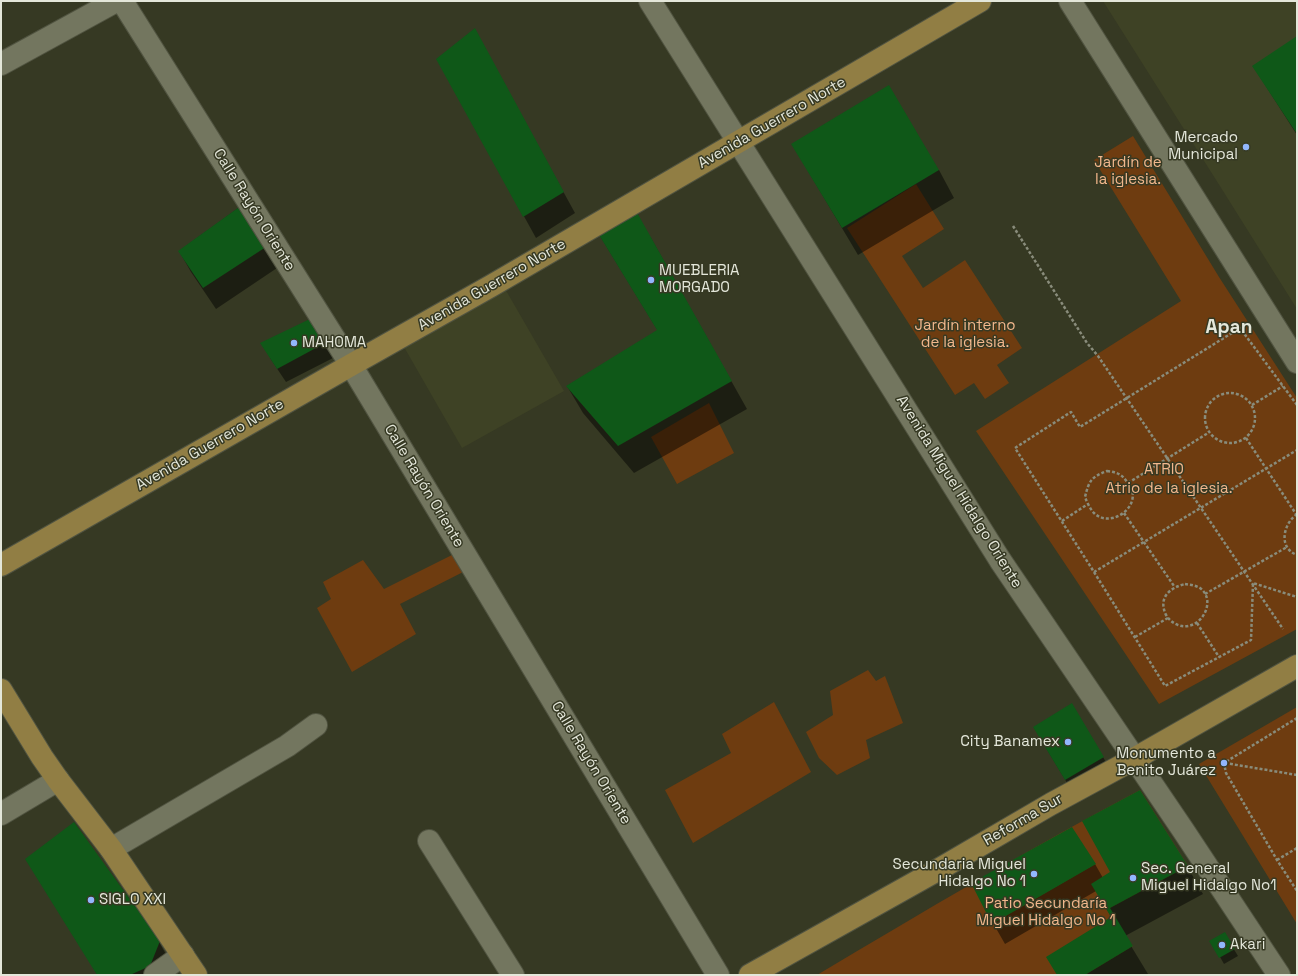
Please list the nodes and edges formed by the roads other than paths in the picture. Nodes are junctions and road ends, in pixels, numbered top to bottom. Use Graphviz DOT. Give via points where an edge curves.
graph roads {
  1 [pos="116,1"];
  2 [pos="122,1"];
  3 [pos="650,1"];
  4 [pos="980,1"];
  5 [pos="1070,1"];
  6 [pos="1,64"];
  7 [pos="739,143"];
  8 [pos="1297,362"];
  9 [pos="351,365"];
  10 [pos="1,565"];
  11 [pos="1297,666"];
  12 [pos="1,690"];
  13 [pos="316,725"];
  14 [pos="1134,759"];
  15 [pos="58,780"];
  16 [pos="1,814"];
  17 [pos="429,841"];
  18 [pos="111,849"];
  19 [pos="183,955"];
  20 [pos="155,975"];
  21 [pos="196,975"];
  22 [pos="513,975"];
  23 [pos="718,975"];
  24 [pos="750,975"];
  25 [pos="1279,975"];
  1 -- 6 [label="street"];
  2 -- 9 [label="street, Calle Rayón Oriente"];
  3 -- 7 [label="street, Avenida Miguel Hidalgo Oriente"];
  4 -- 7 [label="main road, Avenida Guerrero Norte"];
  5 -- 8 [label="street"];
  7 -- 9 [label="main road, Avenida Guerrero Norte"];
  7 -- 14 [label="street, Avenida Miguel Hidalgo Oriente" via="1000,560"];
  9 -- 10 [label="main road, Avenida Guerrero Norte"];
  9 -- 23 [label="street, Calle Rayón Oriente"];
  11 -- 14 [label="main road, Reforma Sur"];
  12 -- 15 [label="main road"];
  13 -- 18 [label="street" via="287,746"];
  14 -- 24 [label="main road, Reforma Sur"];
  14 -- 25 [label="street, Avenida Miguel Hidalgo Oriente"];
  15 -- 16 [label="street"];
  15 -- 18 [label="main road"];
  17 -- 22 [label="street"];
  18 -- 19 [label="main road"];
  19 -- 20 [label="street"];
  19 -- 21 [label="main road"];
}
